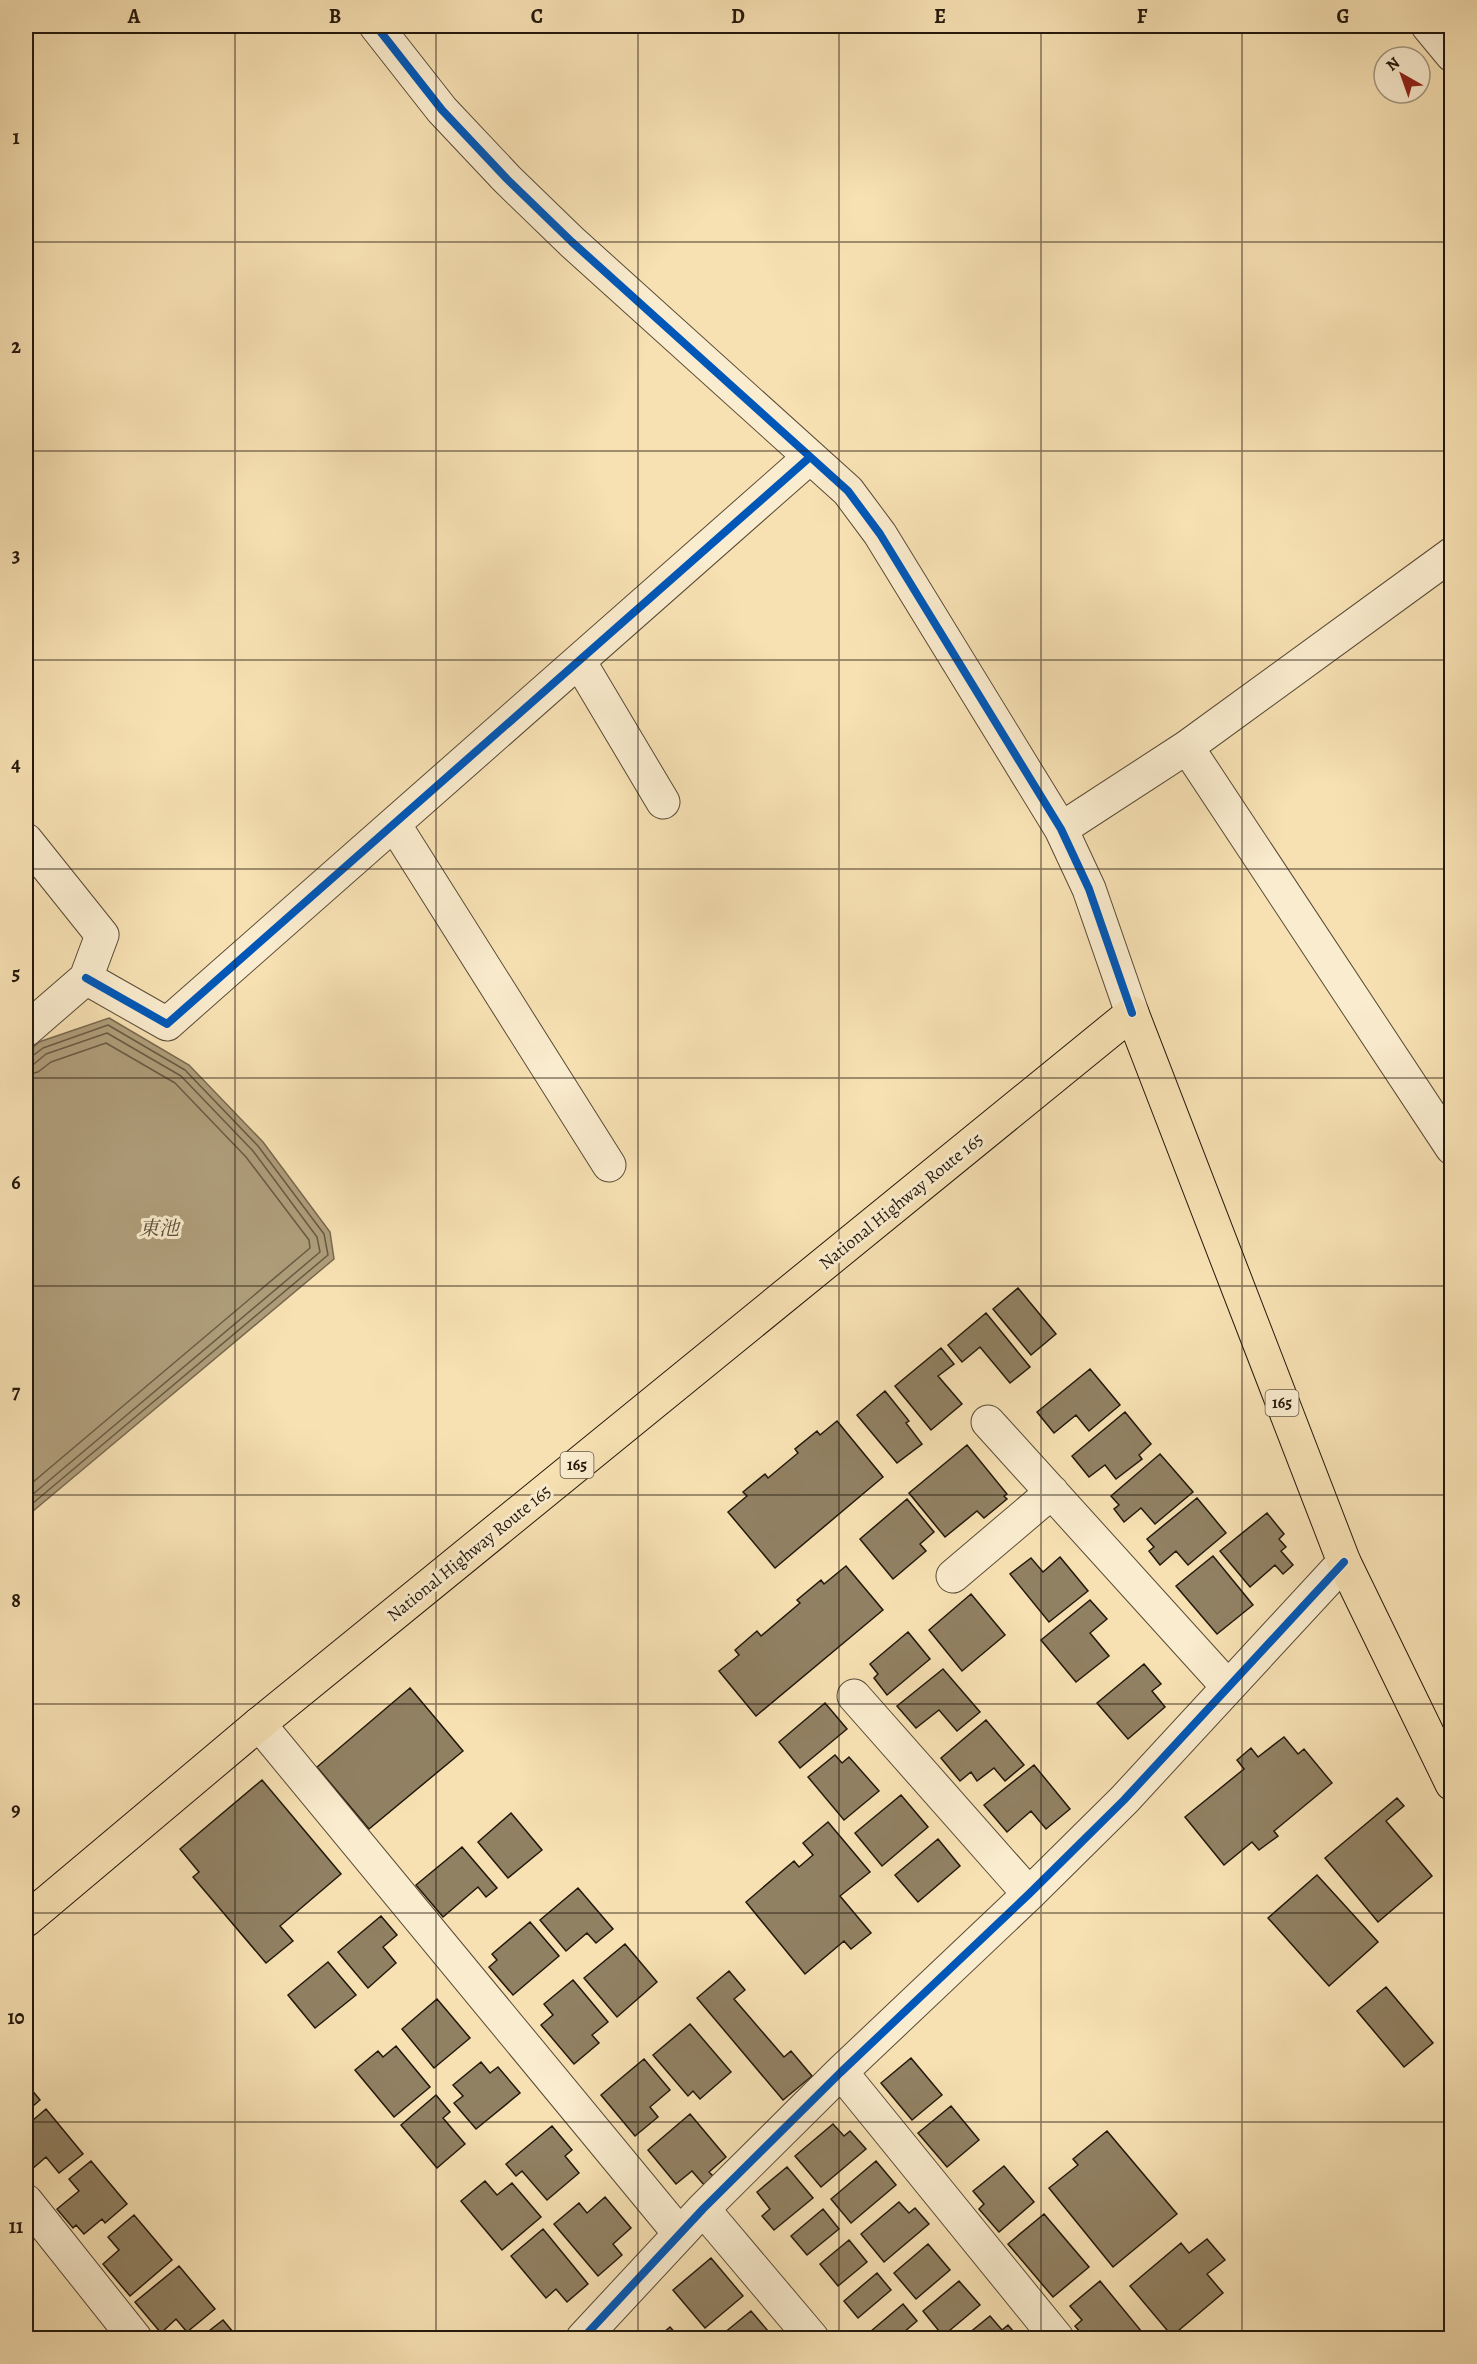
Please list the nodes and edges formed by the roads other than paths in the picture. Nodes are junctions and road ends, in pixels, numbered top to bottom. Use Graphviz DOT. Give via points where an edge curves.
graph roads {
  1 [pos="376,26"];
  2 [pos="1428,26"];
  3 [pos="1452,55"];
  4 [pos="810,457"];
  5 [pos="1452,554"];
  6 [pos="579,661"];
  7 [pos="1187,747"];
  8 [pos="663,802"];
  9 [pos="394,824"];
  10 [pos="1061,829"];
  11 [pos="26,840"];
  12 [pos="86,978"];
  13 [pos="1132,1013"];
  14 [pos="26,1030"];
  15 [pos="1452,1148"];
  16 [pos="609,1165"];
  17 [pos="988,1422"];
  18 [pos="1052,1492"];
  19 [pos="1344,1562"];
  20 [pos="953,1576"];
  21 [pos="1228,1687"];
  22 [pos="854,1696"];
  23 [pos="259,1724"];
  24 [pos="1452,1784"];
  25 [pos="1029,1894"];
  26 [pos="26,1920"];
  27 [pos="841,2072"];
  28 [pos="26,2201"];
  29 [pos="703,2209"];
  30 [pos="680,2234"];
  31 [pos="135,2338"];
  32 [pos="583,2338"];
  33 [pos="812,2338"];
  34 [pos="1057,2338"];
  1 -- 4 [label="street" via="442,110 507,179"];
  2 -- 3 [label="street"];
  4 -- 6 [label="street"];
  4 -- 10 [label="street" via="848,491 880,534"];
  5 -- 7 [label="street"];
  6 -- 8 [label="street"];
  6 -- 9 [label="street"];
  7 -- 10 [label="street"];
  7 -- 15 [label="street"];
  9 -- 12 [label="street" via="167,1024"];
  9 -- 16 [label="street"];
  10 -- 13 [label="street" via="1089,889"];
  11 -- 12 [label="street" via="102,935"];
  12 -- 14 [label="street"];
  13 -- 19 [label="highway, 165"];
  13 -- 23 [label="highway, National Highway Route 165 / 165"];
  17 -- 18 [label="street"];
  18 -- 20 [label="street"];
  18 -- 21 [label="street"];
  19 -- 21 [label="street"];
  19 -- 24 [label="highway, 165"];
  21 -- 25 [label="street" via="1124,1800"];
  22 -- 25 [label="street"];
  23 -- 26 [label="highway, National Highway Route 165 / 165"];
  23 -- 30 [label="street"];
  25 -- 27 [label="street"];
  27 -- 29 [label="street"];
  27 -- 34 [label="street"];
  28 -- 31 [label="street"];
  29 -- 30 [label="street"];
  29 -- 33 [label="street"];
  30 -- 32 [label="street"];
}
